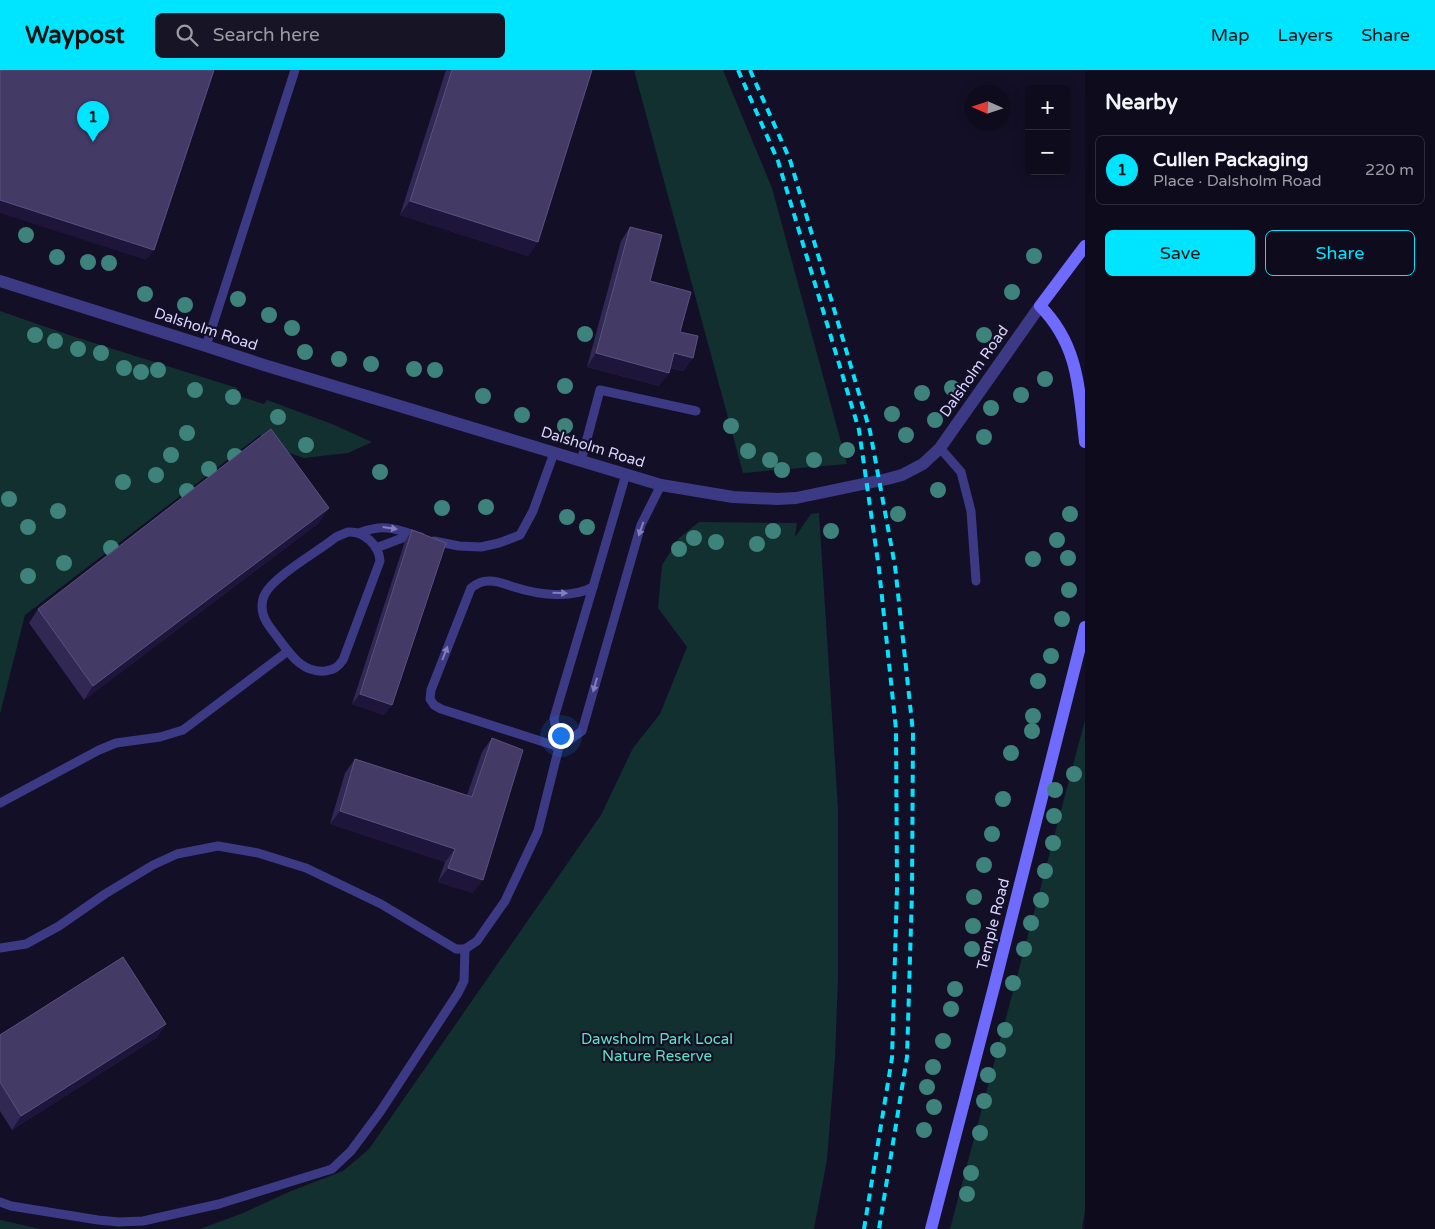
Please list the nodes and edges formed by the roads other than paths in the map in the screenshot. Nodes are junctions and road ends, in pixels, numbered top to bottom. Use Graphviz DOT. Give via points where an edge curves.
graph roads {
  1 [pos="295,70"];
  2 [pos="1085,246"];
  3 [pos="0,281"];
  4 [pos="1040,306"];
  5 [pos="206,346"];
  6 [pos="696,411"];
  7 [pos="1085,442"];
  8 [pos="937,452"];
  9 [pos="554,453"];
  10 [pos="581,461"];
  11 [pos="626,474"];
  12 [pos="661,484"];
  13 [pos="359,533"];
  14 [pos="420,537"];
  15 [pos="376,548"];
  16 [pos="976,581"];
  17 [pos="593,587"];
  18 [pos="1085,627"];
  19 [pos="288,651"];
  20 [pos="559,747"];
  21 [pos="0,803"];
  22 [pos="0,948"];
  23 [pos="465,948"];
  24 [pos="0,1202"];
  25 [pos="931,1229"];
  1 -- 5 [label="lane"];
  2 -- 4 [label="street, Dalsholm Road"];
  3 -- 5 [label="street, Dalsholm Road"];
  4 -- 7 [label="street" via="1066,340 1075,364"];
  4 -- 8 [label="street, Dalsholm Road"];
  5 -- 9 [label="street, Dalsholm Road"];
  6 -- 10 [label="lane" via="600,390"];
  8 -- 12 [label="street, Dalsholm Road" via="902,475 814,495 777,499 733,497"];
  8 -- 16 [label="lane" via="961,472 971,511"];
  9 -- 10 [label="street, Dalsholm Road"];
  9 -- 14 [label="lane" via="533,511 520,535 481,547 459,546"];
  10 -- 11 [label="street, Dalsholm Road"];
  11 -- 12 [label="street, Dalsholm Road"];
  11 -- 17 [label="lane"];
  12 -- 20 [label="lane, one-way" via="641,525 582,731"];
  13 -- 14 [label="lane, one-way" via="385,527"];
  13 -- 15 [label="lane"];
  13 -- 19 [label="lane" via="348,532 336,537 268,588 262,602 265,619"];
  14 -- 15 [label="lane" via="405,537"];
  15 -- 19 [label="lane" via="380,562 339,666 332,670 308,670"];
  17 -- 20 [label="lane" via="554,718"];
  20 -- 17 [label="lane, one-way" via="448,712 434,705 430,699 431,690 471,588 486,580 543,593 575,594"];
  18 -- 25 [label="street, Temple Road"];
  19 -- 21 [label="lane" via="183,730 116,743"];
  20 -- 23 [label="lane" via="538,831 505,901 478,941"];
  22 -- 23 [label="lane" via="26,944 59,926 152,865 177,854 218,846 306,868 381,904 456,949"];
  23 -- 24 [label="lane" via="464,981 458,993 380,1112 351,1151 332,1169 219,1204 143,1221 98,1220"];
}
